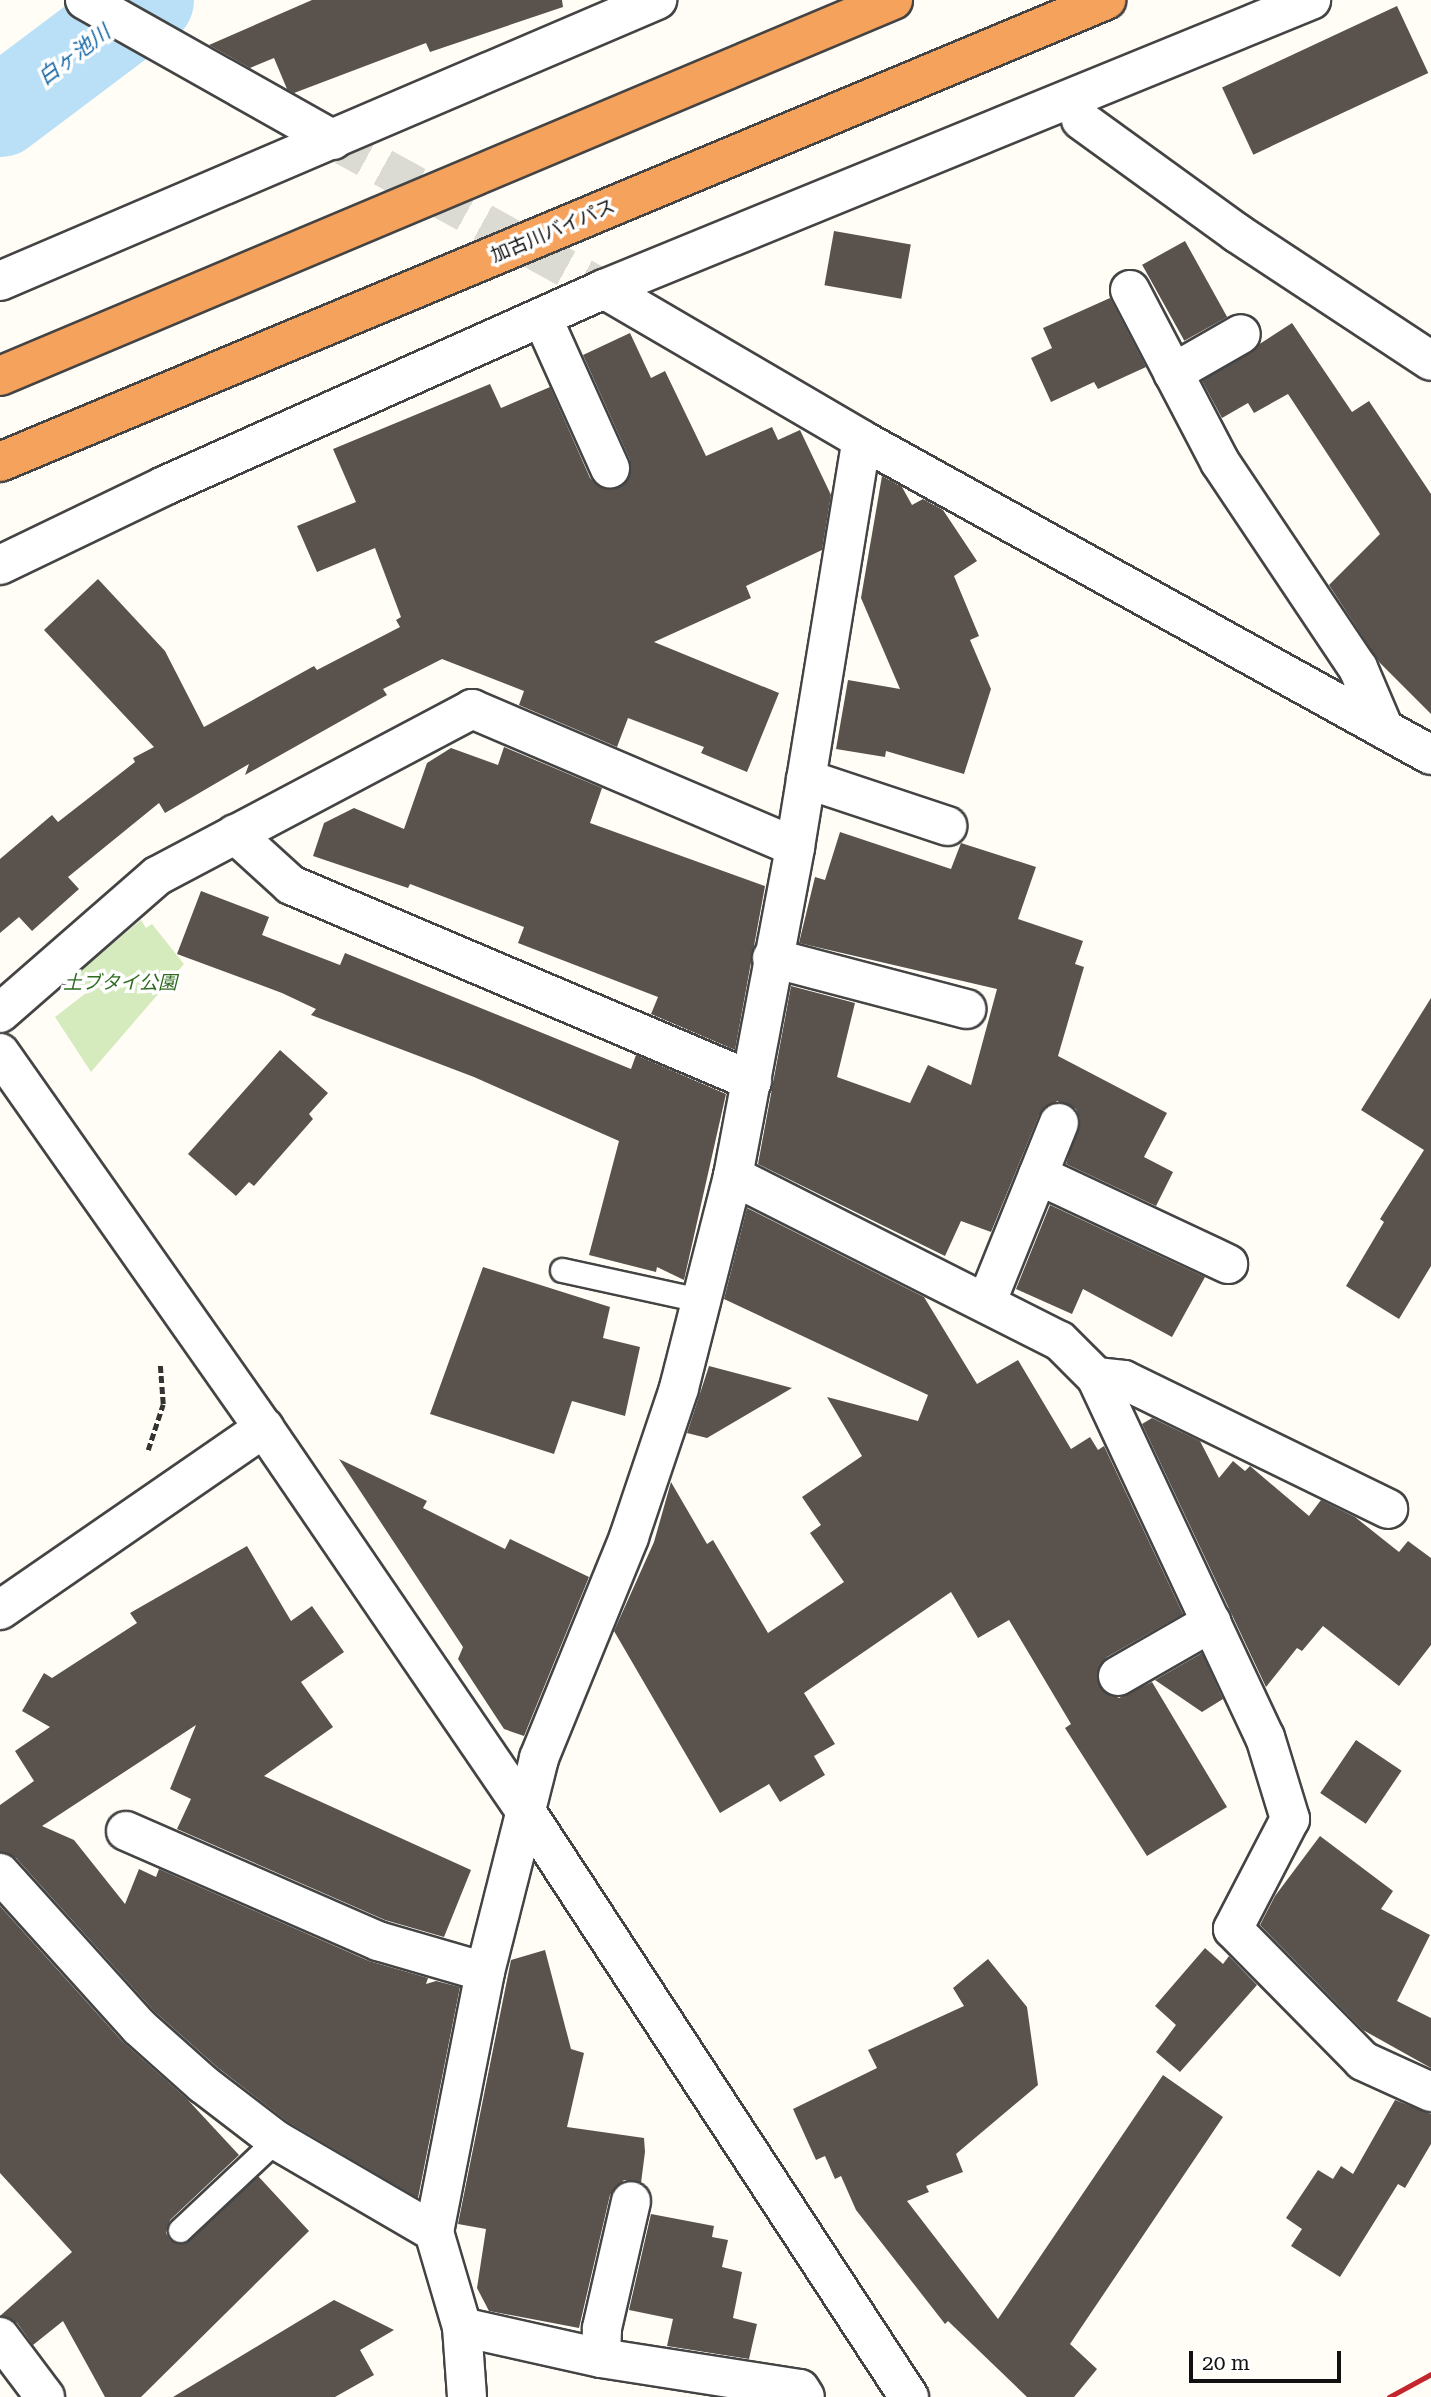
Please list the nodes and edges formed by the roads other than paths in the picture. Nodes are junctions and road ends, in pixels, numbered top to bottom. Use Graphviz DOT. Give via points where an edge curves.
graph roads {
  1 [pos="85,0"];
  2 [pos="657,0"];
  3 [pos="893,0"];
  4 [pos="1105,0"];
  5 [pos="1311,0"];
  6 [pos="1081,120"];
  7 [pos="333,140"];
  8 [pos="0,281"];
  9 [pos="604,289"];
  10 [pos="1130,290"];
  11 [pos="542,317"];
  12 [pos="1241,334"];
  13 [pos="1431,361"];
  14 [pos="1173,373"];
  15 [pos="0,376"];
  16 [pos="862,440"];
  17 [pos="0,462"];
  18 [pos="610,468"];
  19 [pos="0,565"];
  20 [pos="1384,729"];
  21 [pos="1431,755"];
  22 [pos="806,779"];
  23 [pos="947,826"];
  24 [pos="235,834"];
  25 [pos="795,847"];
  26 [pos="772,958"];
  27 [pos="966,1009"];
  28 [pos="0,1013"];
  29 [pos="0,1053"];
  30 [pos="752,1081"];
  31 [pos="1059,1123"];
  32 [pos="1038,1175"];
  33 [pos="733,1176"];
  34 [pos="1228,1264"];
  35 [pos="562,1270"];
  36 [pos="700,1300"];
  37 [pos="987,1301"];
  38 [pos="1096,1377"];
  39 [pos="264,1428"];
  40 [pos="1388,1509"];
  41 [pos="0,1610"];
  42 [pos="1212,1622"];
  43 [pos="1118,1676"];
  44 [pos="527,1813"];
  45 [pos="127,1829"];
  46 [pos="0,1873"];
  47 [pos="485,1972"];
  48 [pos="1431,2092"];
  49 [pos="276,2140"];
  50 [pos="631,2200"];
  51 [pos="180,2230"];
  52 [pos="434,2232"];
  53 [pos="462,2327"];
  54 [pos="0,2337"];
  55 [pos="601,2358"];
  56 [pos="45,2397"];
  57 [pos="467,2397"];
  58 [pos="806,2397"];
  59 [pos="909,2397"];
  1 -- 7 [label="street"];
  2 -- 7 [label="street"];
  3 -- 15 [label="highway"];
  4 -- 17 [label="highway, 加古川バイパス"];
  5 -- 9 [label="street"];
  6 -- 13 [label="street" via="1237,233"];
  7 -- 8 [label="street"];
  9 -- 11 [label="street"];
  9 -- 16 [label="street"];
  10 -- 14 [label="street"];
  11 -- 18 [label="street"];
  11 -- 19 [label="street" via="163,486"];
  12 -- 14 [label="street"];
  14 -- 20 [label="street" via="1220,461 1358,668"];
  16 -- 20 [label="street"];
  16 -- 22 [label="street"];
  20 -- 21 [label="street"];
  22 -- 23 [label="street"];
  22 -- 25 [label="street"];
  24 -- 25 [label="street" via="472,709"];
  24 -- 28 [label="street" via="157,876"];
  24 -- 30 [label="street" via="291,885"];
  25 -- 26 [label="street"];
  26 -- 27 [label="street"];
  26 -- 30 [label="street"];
  29 -- 39 [label="street"];
  30 -- 33 [label="street"];
  31 -- 32 [label="street"];
  32 -- 34 [label="street"];
  32 -- 37 [label="street"];
  33 -- 36 [label="street"];
  33 -- 37 [label="street"];
  35 -- 36 [label="lane"];
  36 -- 44 [label="street" via="679,1388 633,1525 538,1758"];
  37 -- 38 [label="street" via="1060,1341"];
  38 -- 40 [label="street" via="1124,1380"];
  38 -- 42 [label="street"];
  39 -- 41 [label="street"];
  39 -- 44 [label="street"];
  42 -- 43 [label="street"];
  42 -- 48 [label="street" via="1265,1737 1290,1819 1233,1929 1363,2061"];
  44 -- 47 [label="street"];
  44 -- 59 [label="street"];
  45 -- 47 [label="street" via="378,1941"];
  46 -- 49 [label="street" via="139,2027"];
  47 -- 52 [label="street"];
  49 -- 51 [label="lane"];
  49 -- 52 [label="street"];
  50 -- 55 [label="street" via="603,2328"];
  52 -- 53 [label="street"];
  53 -- 55 [label="street"];
  53 -- 57 [label="street"];
  54 -- 56 [label="street"];
  55 -- 58 [label="street" via="800,2389"];
}
